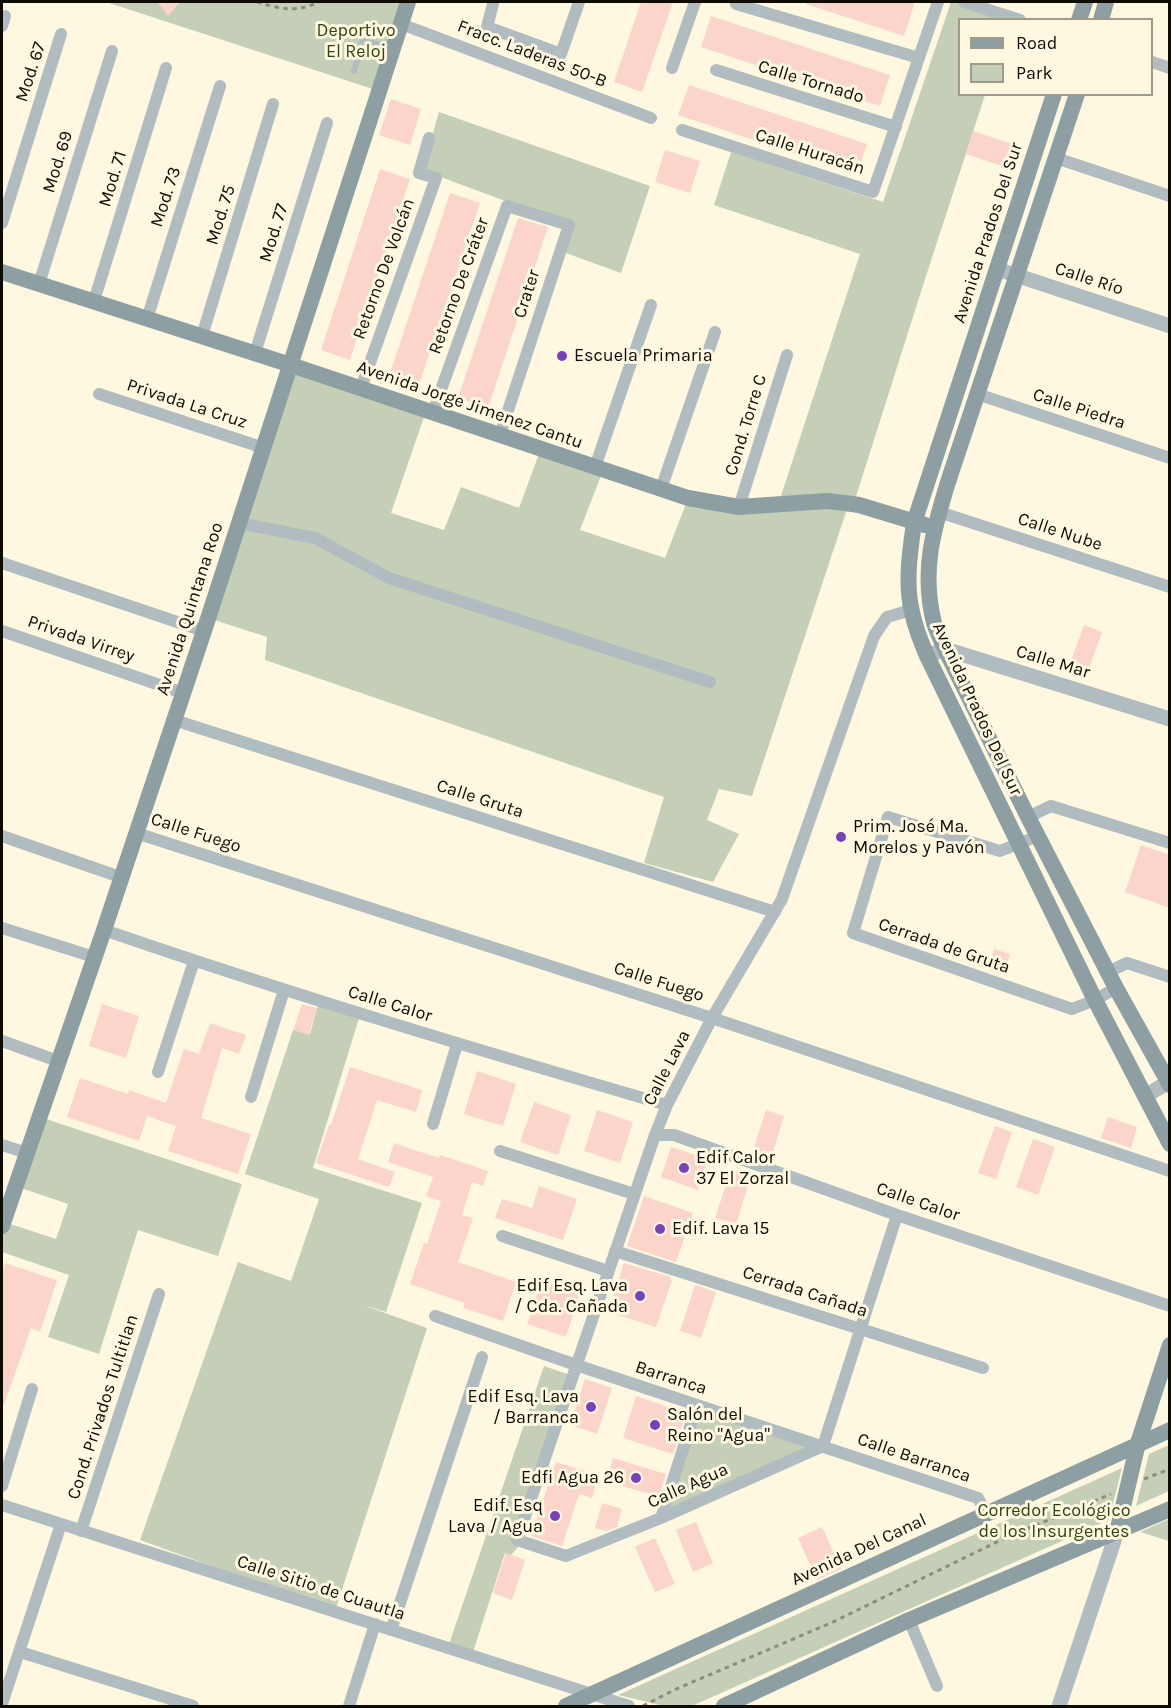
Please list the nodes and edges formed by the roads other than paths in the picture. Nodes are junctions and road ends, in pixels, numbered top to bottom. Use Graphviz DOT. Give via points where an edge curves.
graph roads {
  1 [pos="408,2"];
  2 [pos="579,2"];
  3 [pos="695,2"];
  4 [pos="938,2"];
  5 [pos="964,2"];
  6 [pos="1085,2"];
  7 [pos="1106,2"];
  8 [pos="493,4"];
  9 [pos="736,4"];
  10 [pos="1014,18"];
  11 [pos="1080,18"];
  12 [pos="1102,18"];
  13 [pos="400,24"];
  14 [pos="62,34"];
  15 [pos="393,48"];
  16 [pos="112,51"];
  17 [pos="919,58"];
  18 [pos="1153,62"];
  19 [pos="166,68"];
  20 [pos="672,68"];
  21 [pos="1170,68"];
  22 [pos="716,70"];
  23 [pos="354,71"];
  24 [pos="220,86"];
  25 [pos="1053,96"];
  26 [pos="1076,96"];
  27 [pos="273,104"];
  28 [pos="651,118"];
  29 [pos="327,123"];
  30 [pos="896,127"];
  31 [pos="682,130"];
  32 [pos="429,138"];
  33 [pos="1056,158"];
  34 [pos="1170,196"];
  35 [pos="507,206"];
  36 [pos="2,223"];
  37 [pos="997,269"];
  38 [pos="2,272"];
  39 [pos="1016,276"];
  40 [pos="39,284"];
  41 [pos="94,302"];
  42 [pos="651,305"];
  43 [pos="147,319"];
  44 [pos="1170,326"];
  45 [pos="715,332"];
  46 [pos="202,336"];
  47 [pos="255,353"];
  48 [pos="787,355"];
  49 [pos="291,365"];
  50 [pos="361,388"];
  51 [pos="99,394"];
  52 [pos="977,394"];
  53 [pos="433,412"];
  54 [pos="501,435"];
  55 [pos="264,447"];
  56 [pos="1170,458"];
  57 [pos="595,467"];
  58 [pos="662,489"];
  59 [pos="739,507"];
  60 [pos="937,520"];
  61 [pos="239,523"];
  62 [pos="914,523"];
  63 [pos="2,563"];
  64 [pos="1170,587"];
  65 [pos="911,610"];
  66 [pos="2,631"];
  67 [pos="204,631"];
  68 [pos="945,649"];
  69 [pos="927,656"];
  70 [pos="710,682"];
  71 [pos="183,693"];
  72 [pos="1170,719"];
  73 [pos="174,720"];
  74 [pos="1028,817"];
  75 [pos="136,833"];
  76 [pos="2,836"];
  77 [pos="1038,837"];
  78 [pos="1170,843"];
  79 [pos="1019,845"];
  80 [pos="120,878"];
  81 [pos="775,912"];
  82 [pos="2,928"];
  83 [pos="104,930"];
  84 [pos="93,957"];
  85 [pos="194,961"];
  86 [pos="1108,972"];
  87 [pos="1170,977"];
  88 [pos="1116,988"];
  89 [pos="284,990"];
  90 [pos="1095,1000"];
  91 [pos="712,1018"];
  92 [pos="2,1041"];
  93 [pos="457,1044"];
  94 [pos="58,1060"];
  95 [pos="158,1072"];
  96 [pos="1168,1084"];
  97 [pos="251,1096"];
  98 [pos="1145,1096"];
  99 [pos="667,1105"];
  100 [pos="433,1124"];
  101 [pos="655,1135"];
  102 [pos="1170,1144"];
  103 [pos="2,1145"];
  104 [pos="500,1151"];
  105 [pos="27,1153"];
  106 [pos="1170,1171"];
  107 [pos="634,1194"];
  108 [pos="897,1215"];
  109 [pos="2,1226"];
  110 [pos="502,1236"];
  111 [pos="615,1251"];
  112 [pos="608,1271"];
  113 [pos="159,1294"];
  114 [pos="1170,1306"];
  115 [pos="435,1316"];
  116 [pos="861,1329"];
  117 [pos="1170,1345"];
  118 [pos="482,1357"];
  119 [pos="576,1365"];
  120 [pos="983,1368"];
  121 [pos="32,1389"];
  122 [pos="697,1405"];
  123 [pos="1170,1430"];
  124 [pos="1138,1443"];
  125 [pos="823,1446"];
  126 [pos="2,1486"];
  127 [pos="2,1505"];
  128 [pos="1170,1509"];
  129 [pos="986,1513"];
  130 [pos="661,1518"];
  131 [pos="62,1524"];
  132 [pos="81,1531"];
  133 [pos="1117,1532"];
  134 [pos="566,1556"];
  135 [pos="909,1620"];
  136 [pos="375,1624"];
  137 [pos="391,1630"];
  138 [pos="20,1652"];
  139 [pos="937,1686"];
  140 [pos="593,1694"];
  141 [pos="2,1704"];
  142 [pos="193,1707"];
  143 [pos="349,1707"];
  144 [pos="566,1707"];
  145 [pos="629,1707"];
  146 [pos="724,1707"];
  147 [pos="1059,1707"];
  1 -- 13 [label="main road, Avenida Quintana Roo"];
  2 -- 8 [label="street" via="561,54 487,27"];
  3 -- 20 [label="street"];
  4 -- 17 [label="street, Calle Huracán"];
  5 -- 10 [label="street"];
  6 -- 11 [label="main road"];
  7 -- 12 [label="main road"];
  9 -- 17 [label="street"];
  13 -- 15 [label="main road, Avenida Quintana Roo"];
  13 -- 28 [label="street, Fracc. Laderas 50-B"];
  14 -- 36 [label="street, Mod. 67"];
  15 -- 23 [label="lane" via="363,41"];
  15 -- 49 [label="main road, Avenida Quintana Roo"];
  16 -- 40 [label="street, Mod. 69"];
  17 -- 30 [label="street, Calle Huracán"];
  18 -- 21 [label="street"];
  19 -- 41 [label="street, Mod. 71"];
  22 -- 30 [label="street, Calle Tornado"];
  24 -- 43 [label="street, Mod. 73"];
  25 -- 37 [label="main road, Avenida Prados Del Sur"];
  26 -- 33 [label="main road, Avenida Prados Del Sur"];
  27 -- 46 [label="street, Mod. 75"];
  29 -- 47 [label="street, Mod. 77"];
  30 -- 31 [label="street, Calle Huracán" via="873,192"];
  32 -- 50 [label="street, Retorno De Volcán" via="419,173 436,178"];
  33 -- 34 [label="street"];
  33 -- 39 [label="main road, Avenida Prados Del Sur"];
  35 -- 53 [label="street, Retorno De Cráter"];
  35 -- 54 [label="street, Crater" via="568,225"];
  37 -- 39 [label="street, Calle Río"];
  37 -- 62 [label="main road, Avenida Prados Del Sur"];
  38 -- 40 [label="main road, Avenida Jorge Jimenez Cantu"];
  39 -- 44 [label="street, Calle Río"];
  39 -- 52 [label="main road, Avenida Prados Del Sur"];
  40 -- 41 [label="main road, Avenida Jorge Jimenez Cantu"];
  41 -- 43 [label="main road, Avenida Jorge Jimenez Cantu"];
  42 -- 57 [label="street"];
  43 -- 46 [label="main road, Avenida Jorge Jimenez Cantu"];
  45 -- 58 [label="street"];
  46 -- 47 [label="main road, Avenida Jorge Jimenez Cantu"];
  47 -- 49 [label="main road, Avenida Jorge Jimenez Cantu"];
  48 -- 59 [label="street, Cond. Torre C"];
  49 -- 50 [label="main road, Avenida Jorge Jimenez Cantu"];
  49 -- 55 [label="main road, Avenida Quintana Roo"];
  50 -- 53 [label="main road, Avenida Jorge Jimenez Cantu"];
  51 -- 55 [label="street, Privada La Cruz"];
  52 -- 56 [label="street, Calle Piedra"];
  52 -- 60 [label="main road, Avenida Prados Del Sur"];
  53 -- 54 [label="main road, Avenida Jorge Jimenez Cantu"];
  54 -- 57 [label="main road, Avenida Jorge Jimenez Cantu"];
  55 -- 61 [label="main road, Avenida Quintana Roo"];
  57 -- 58 [label="main road, Avenida Jorge Jimenez Cantu"];
  58 -- 59 [label="main road, Avenida Jorge Jimenez Cantu"];
  59 -- 62 [label="main road, Avenida Jorge Jimenez Cantu" via="845,502"];
  60 -- 62 [label="main road, Avenida Jorge Jimenez Cantu"];
  60 -- 64 [label="street, Calle Nube"];
  60 -- 68 [label="main road, Avenida Prados Del Sur" via="929,553 928,589 934,624"];
  61 -- 67 [label="main road, Avenida Quintana Roo"];
  61 -- 70 [label="street" via="315,538 389,578"];
  62 -- 65 [label="main road, Avenida Prados Del Sur" via="910,549"];
  63 -- 67 [label="street"];
  65 -- 69 [label="main road, Avenida Prados Del Sur"];
  65 -- 81 [label="street, Calle Lava" via="887,617 874,636"];
  66 -- 71 [label="street, Privada Virrey"];
  67 -- 71 [label="main road, Avenida Quintana Roo"];
  68 -- 69 [label="street"];
  68 -- 72 [label="street, Calle Mar"];
  68 -- 74 [label="main road, Avenida Prados Del Sur"];
  69 -- 79 [label="main road, Avenida Prados Del Sur"];
  71 -- 73 [label="main road, Avenida Quintana Roo"];
  73 -- 75 [label="main road, Avenida Quintana Roo"];
  73 -- 81 [label="street, Calle Gruta"];
  74 -- 77 [label="main road, Avenida Prados Del Sur"];
  74 -- 78 [label="street" via="1051,806"];
  75 -- 80 [label="main road, Avenida Quintana Roo"];
  75 -- 91 [label="street, Calle Fuego"];
  76 -- 80 [label="street"];
  77 -- 79 [label="street, Cerrada de Gruta"];
  77 -- 86 [label="main road, Avenida Prados Del Sur"];
  79 -- 90 [label="main road, Avenida Prados Del Sur"];
  79 -- 90 [label="street, Cerrada de Gruta" via="1000,851 888,817 853,933 1072,1009"];
  80 -- 83 [label="main road, Avenida Quintana Roo"];
  81 -- 91 [label="street, Calle Lava"];
  82 -- 84 [label="street"];
  83 -- 84 [label="main road, Avenida Quintana Roo"];
  83 -- 85 [label="street, Calle Calor"];
  84 -- 94 [label="main road, Avenida Quintana Roo"];
  85 -- 89 [label="street, Calle Calor"];
  85 -- 95 [label="street"];
  86 -- 87 [label="street" via="1127,963"];
  86 -- 88 [label="main road, Avenida Prados Del Sur"];
  88 -- 90 [label="street, Cerrada de Gruta"];
  88 -- 96 [label="main road, Avenida Prados Del Sur"];
  89 -- 93 [label="street, Calle Calor"];
  89 -- 97 [label="street"];
  90 -- 98 [label="main road, Avenida Prados Del Sur"];
  91 -- 99 [label="street, Calle Lava"];
  91 -- 106 [label="street, Calle Fuego"];
  92 -- 94 [label="street"];
  93 -- 99 [label="street, Calle Calor"];
  93 -- 100 [label="street"];
  94 -- 105 [label="main road, Avenida Quintana Roo"];
  96 -- 98 [label="street"];
  98 -- 102 [label="main road, Avenida Prados Del Sur"];
  99 -- 101 [label="street, Calle Lava"];
  101 -- 107 [label="street, Calle Lava"];
  101 -- 108 [label="street, Calle Calor" via="674,1135"];
  103 -- 105 [label="street"];
  104 -- 107 [label="street"];
  105 -- 109 [label="main road, Avenida Quintana Roo"];
  107 -- 111 [label="street, Calle Lava"];
  108 -- 114 [label="street, Calle Calor"];
  108 -- 116 [label="street"];
  110 -- 112 [label="street"];
  111 -- 112 [label="street, Calle Lava"];
  111 -- 116 [label="street, Cerrada Cañada"];
  112 -- 119 [label="street, Calle Lava"];
  113 -- 132 [label="street, Cond. Privados Tultitlan"];
  115 -- 119 [label="street, Barranca"];
  116 -- 120 [label="street, Cerrada Cañada"];
  116 -- 125 [label="street"];
  117 -- 124 [label="main road"];
  118 -- 137 [label="street"];
  119 -- 122 [label="street, Barranca"];
  119 -- 134 [label="street, Calle Lava" via="517,1540"];
  121 -- 126 [label="street"];
  122 -- 125 [label="street, Barranca"];
  122 -- 130 [label="street"];
  123 -- 124 [label="main road, Avenida Del Canal"];
  124 -- 129 [label="main road, Avenida Del Canal"];
  124 -- 133 [label="main road"];
  125 -- 129 [label="street, Calle Barranca" via="978,1498"];
  125 -- 130 [label="street, Calle Agua"];
  127 -- 131 [label="street, Calle Sitio de Cuautla"];
  128 -- 133 [label="main road"];
  129 -- 140 [label="main road, Avenida Del Canal"];
  130 -- 134 [label="street, Calle Agua"];
  131 -- 132 [label="street, Calle Sitio de Cuautla"];
  131 -- 138 [label="street"];
  132 -- 136 [label="street, Calle Sitio de Cuautla"];
  133 -- 135 [label="main road"];
  133 -- 147 [label="street"];
  135 -- 139 [label="street"];
  135 -- 146 [label="main road"];
  136 -- 137 [label="street, Calle Sitio de Cuautla"];
  136 -- 143 [label="street"];
  137 -- 140 [label="street, Calle Sitio de Cuautla"];
  138 -- 141 [label="street"];
  138 -- 142 [label="street"];
  140 -- 144 [label="main road, Avenida Del Canal"];
  140 -- 145 [label="street, Calle Sitio de Cuautla"];
}
